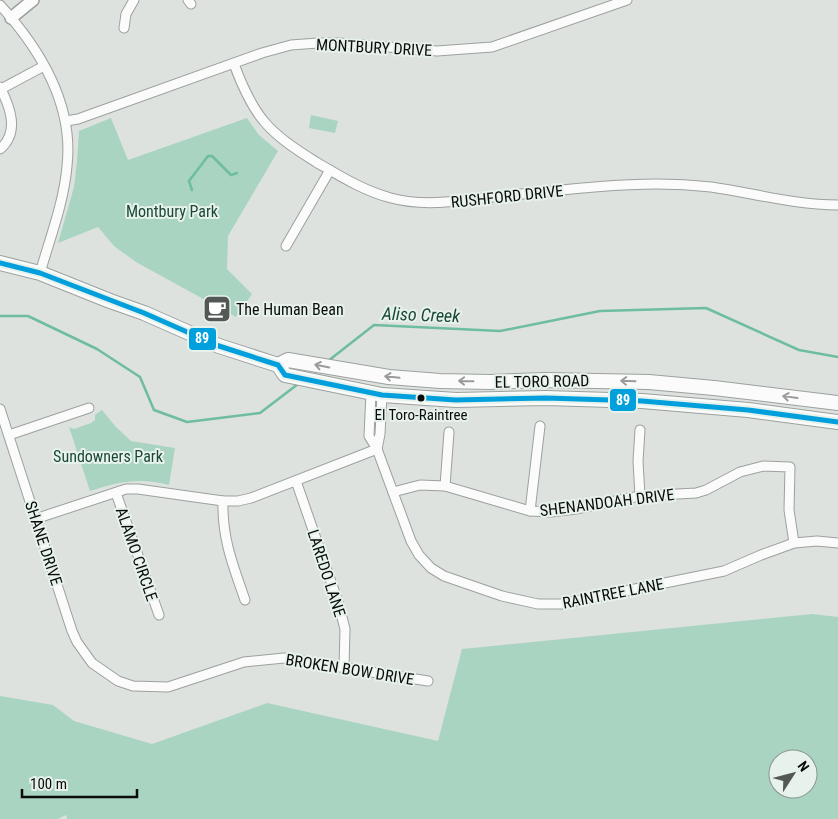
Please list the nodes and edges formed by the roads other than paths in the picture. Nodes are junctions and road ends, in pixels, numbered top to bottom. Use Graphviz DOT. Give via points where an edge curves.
graph roads {
  1 [pos="33,0"];
  2 [pos="134,0"];
  3 [pos="628,0"];
  4 [pos="0,5"];
  5 [pos="11,18"];
  6 [pos="124,28"];
  7 [pos="234,64"];
  8 [pos="44,66"];
  9 [pos="1,88"];
  10 [pos="66,121"];
  11 [pos="0,149"];
  12 [pos="330,170"];
  13 [pos="838,205"];
  14 [pos="286,246"];
  15 [pos="0,262"];
  16 [pos="40,273"];
  17 [pos="282,370"];
  18 [pos="376,394"];
  19 [pos="838,403"];
  20 [pos="89,408"];
  21 [pos="0,410"];
  22 [pos="838,422"];
  23 [pos="368,423"];
  24 [pos="380,424"];
  25 [pos="540,426"];
  26 [pos="640,430"];
  27 [pos="449,432"];
  28 [pos="9,435"];
  29 [pos="377,449"];
  30 [pos="296,481"];
  31 [pos="445,486"];
  32 [pos="393,492"];
  33 [pos="116,494"];
  34 [pos="640,496"];
  35 [pos="223,501"];
  36 [pos="530,511"];
  37 [pos="35,519"];
  38 [pos="838,542"];
  39 [pos="794,543"];
  40 [pos="245,600"];
  41 [pos="159,615"];
  42 [pos="344,667"];
  43 [pos="101,670"];
  44 [pos="428,681"];
  1 -- 5 [label="street"];
  2 -- 6 [label="street" via="126,14"];
  3 -- 7 [label="street, MONTBURY DRIVE" via="492,47 437,51 305,43"];
  4 -- 5 [label="street"];
  5 -- 8 [label="street"];
  7 -- 10 [label="street, MONTBURY DRIVE"];
  7 -- 12 [label="street, RUSHFORD DRIVE" via="244,91 268,128"];
  8 -- 9 [label="street"];
  8 -- 10 [label="street" via="58,94"];
  9 -- 11 [label="street" via="12,124 8,140"];
  10 -- 16 [label="street" via="67,168"];
  12 -- 13 [label="street, RUSHFORD DRIVE" via="373,193 393,199 435,203 664,184 711,187"];
  12 -- 14 [label="street"];
  15 -- 16 [label="main road, EL TORO ROAD"];
  16 -- 17 [label="main road, EL TORO ROAD"];
  17 -- 18 [label="main road, EL TORO ROAD" via="329,385"];
  19 -- 17 [label="main road, EL TORO ROAD, one-way" via="649,382 440,381 390,377 288,360"];
  18 -- 22 [label="main road, EL TORO ROAD" via="456,400 642,401"];
  18 -- 23 [label="street, RAINTREE LANE"];
  18 -- 24 [label="street, RAINTREE LANE"];
  20 -- 28 [label="street"];
  21 -- 28 [label="street, SHANE DRIVE"];
  23 -- 24 [label="street"];
  23 -- 29 [label="street, RAINTREE LANE" via="368,436"];
  24 -- 29 [label="street, RAINTREE LANE"];
  25 -- 36 [label="street"];
  26 -- 34 [label="street"];
  27 -- 31 [label="street"];
  28 -- 37 [label="street, SHANE DRIVE"];
  29 -- 30 [label="street"];
  29 -- 32 [label="street, RAINTREE LANE"];
  30 -- 35 [label="street" via="251,498"];
  30 -- 42 [label="street, LAREDO LANE" via="345,629"];
  31 -- 32 [label="street, SHENANDOAH DRIVE" via="420,485"];
  31 -- 36 [label="street, SHENANDOAH DRIVE"];
  32 -- 39 [label="street, RAINTREE LANE" via="411,541 431,568 444,576 502,596 538,604 561,604 724,571"];
  33 -- 35 [label="street" via="126,489 138,489"];
  33 -- 37 [label="street"];
  33 -- 41 [label="street, ALAMO CIRCLE"];
  34 -- 36 [label="street, SHENANDOAH DRIVE" via="576,509"];
  34 -- 39 [label="street, SHENANDOAH DRIVE" via="696,493 740,472 764,466 790,467 789,510"];
  35 -- 40 [label="street" via="226,543"];
  37 -- 43 [label="street, SHANE DRIVE" via="72,631 86,655"];
  38 -- 39 [label="street, RAINTREE LANE"];
  42 -- 43 [label="street, BROKEN BOW DRIVE" via="284,658 264,659 244,662 168,687 150,688 118,681"];
  42 -- 44 [label="street, BROKEN BOW DRIVE"];
}
